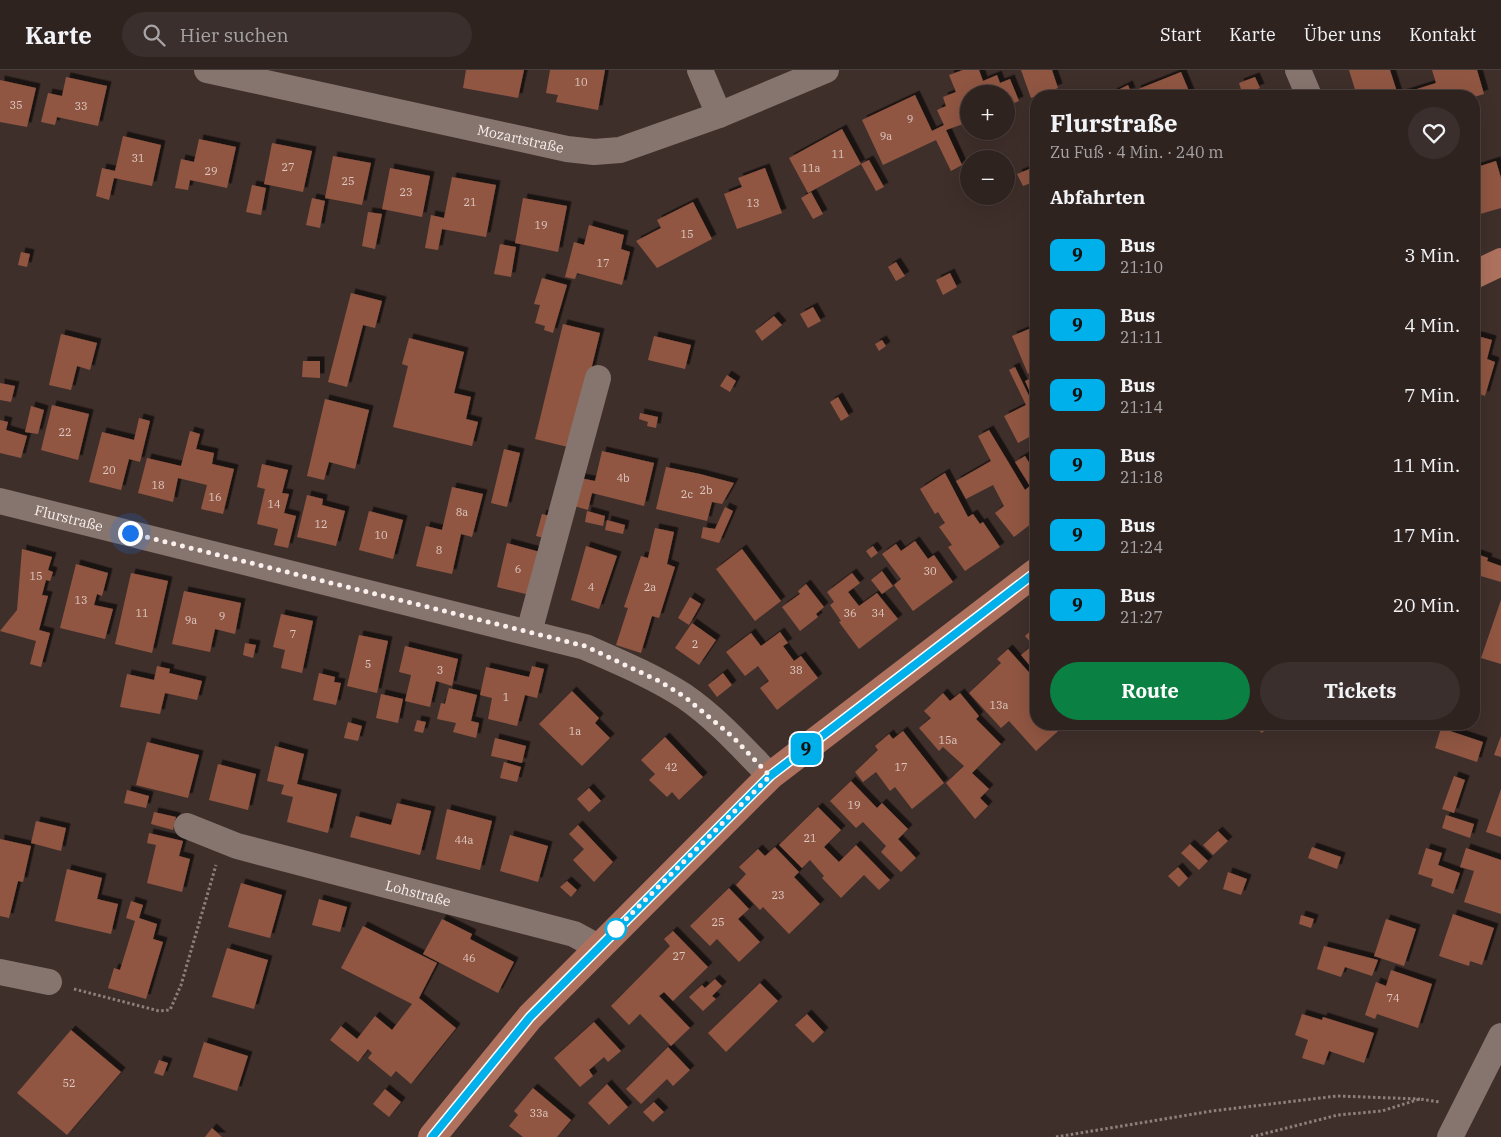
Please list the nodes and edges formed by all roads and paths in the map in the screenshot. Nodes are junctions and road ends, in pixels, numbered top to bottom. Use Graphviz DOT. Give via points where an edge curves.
graph roads {
  1 [pos="207,70"];
  2 [pos="700,70"];
  3 [pos="826,70"];
  4 [pos="1298,70"];
  5 [pos="1306,90"];
  6 [pos="719,115"];
  7 [pos="1501,262"];
  8 [pos="1480,272"];
  9 [pos="598,378"];
  10 [pos="0,501"];
  11 [pos="1030,577"];
  12 [pos="529,632"];
  13 [pos="770,776"];
  14 [pos="187,826"];
  15 [pos="238,846"];
  16 [pos="598,947"];
  17 [pos="0,972"];
  18 [pos="49,982"];
  19 [pos="1501,1036"];
  20 [pos="1420,1100"];
  21 [pos="1468,1105"];
  22 [pos="432,1137"];
  23 [pos="1056,1137"];
  24 [pos="1251,1137"];
  25 [pos="1450,1137"];
  1 -- 6 [label="street, Mozartstraße" via="567,149 594,152 620,150"];
  2 -- 6 [label="street"];
  3 -- 6 [label="street, Mozartstraße"];
  4 -- 5 [label="street"];
  7 -- 8 [label="main road"];
  9 -- 12 [label="street"];
  10 -- 12 [label="street, Flurstraße"];
  11 -- 13 [label="main road"];
  12 -- 13 [label="street, Flurstraße" via="585,646 659,681 707,714"];
  13 -- 16 [label="main road"];
  14 -- 15 [label="street, Lohstraße"];
  15 -- 16 [label="street, Lohstraße" via="574,934"];
  15 -- 18 [label="path" via="218,857 181,985 170,1010 159,1011"];
  16 -- 22 [label="main road" via="530,1017"];
  17 -- 18 [label="street"];
  19 -- 21 [label="street"];
  20 -- 21 [label="path"];
  20 -- 23 [label="path" via="1337,1096 1212,1111"];
  20 -- 24 [label="path" via="1382,1111 1338,1115"];
  21 -- 25 [label="street"];
}
